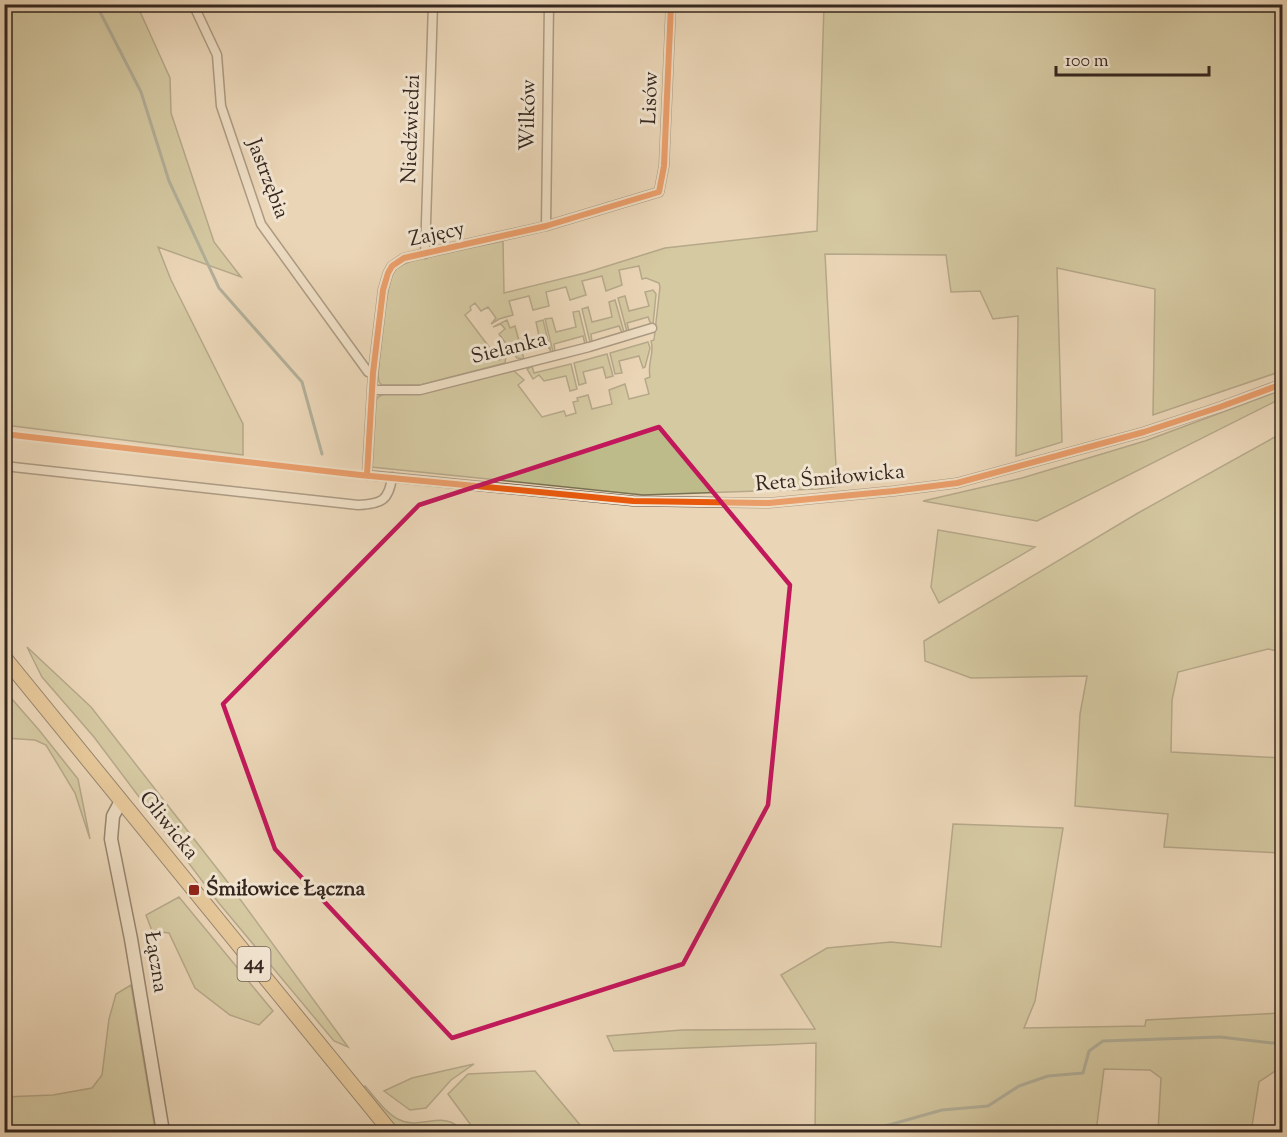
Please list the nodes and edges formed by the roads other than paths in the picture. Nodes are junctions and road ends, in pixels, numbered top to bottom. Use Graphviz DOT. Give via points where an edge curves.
graph roads {
  1 [pos="193,4"];
  2 [pos="433,4"];
  3 [pos="549,4"];
  4 [pos="671,4"];
  5 [pos="659,192"];
  6 [pos="546,226"];
  7 [pos="425,254"];
  8 [pos="652,328"];
  9 [pos="373,373"];
  10 [pos="1282,384"];
  11 [pos="373,390"];
  12 [pos="4,466"];
  13 [pos="367,475"];
  14 [pos="392,477"];
  15 [pos="4,657"];
  16 [pos="121,801"];
  17 [pos="163,1132"];
  18 [pos="390,1132"];
  1 -- 9 [label="street, Jastrzębia" via="218,56 221,106 261,224 368,372"];
  2 -- 7 [label="street, Niedźwiedzi"];
  3 -- 6 [label="street, Wilków"];
  4 -- 5 [label="street, Lisów" via="664,166"];
  5 -- 6 [label="street, Zajęcy"];
  6 -- 7 [label="street, Zajęcy"];
  7 -- 9 [label="street, Zajęcy" via="404,258 388,273"];
  8 -- 11 [label="street, Sielanka" via="420,390"];
  9 -- 11 [label="street, Zajęcy"];
  10 -- 14 [label="street, Reta Śmiłowicka" via="1144,432 957,483 894,491 770,503 633,501"];
  11 -- 13 [label="street, Zajęcy"];
  12 -- 14 [label="street" via="358,504 382,500 390,492"];
  13 -- 14 [label="street, Reta Śmiłowicka"];
  15 -- 16 [label="main road, Gliwicka / 44"];
  16 -- 17 [label="street, Łączna" via="113,816 111,839"];
  16 -- 18 [label="main road, Gliwicka / 44"];
}
